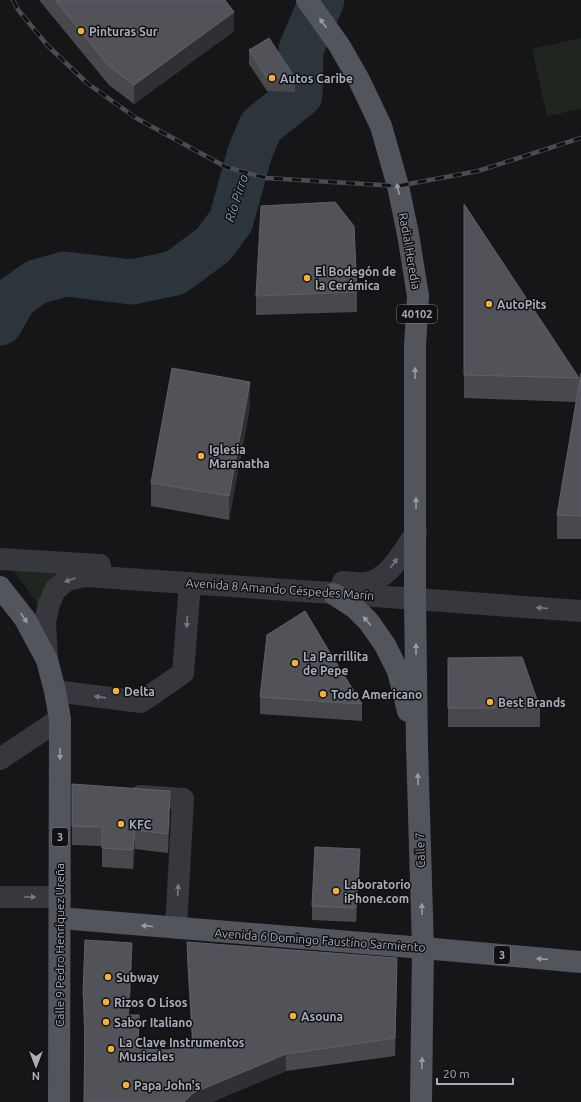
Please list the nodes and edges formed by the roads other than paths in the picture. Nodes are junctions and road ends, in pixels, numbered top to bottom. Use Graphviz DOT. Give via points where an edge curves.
graph roads {
  1 [pos="307,0"];
  2 [pos="416,533"];
  3 [pos="0,559"];
  4 [pos="190,583"];
  5 [pos="0,587"];
  6 [pos="334,594"];
  7 [pos="415,598"];
  8 [pos="581,611"];
  9 [pos="47,660"];
  10 [pos="56,691"];
  11 [pos="60,719"];
  12 [pos="417,747"];
  13 [pos="0,759"];
  14 [pos="60,790"];
  15 [pos="83,792"];
  16 [pos="122,794"];
  17 [pos="0,897"];
  18 [pos="60,908"];
  19 [pos="176,928"];
  20 [pos="423,948"];
  21 [pos="581,962"];
  22 [pos="59,1102"];
  23 [pos="421,1102"];
  2 -- 1 [label="main road, Radial Heredia / 40102, one-way" via="415,346 418,296 408,234 398,186 380,126 359,80 339,45"];
  3 -- 2 [label="street, Avenida 8 Amando Céspedes Marín, one-way" via="365,583 380,578 391,568"];
  2 -- 7 [label="main road, Radial Heredia / 40102"];
  4 -- 6 [label="street, Avenida 8 Amando Céspedes Marín"];
  4 -- 9 [label="street, Avenida 8 Amando Céspedes Marín, one-way" via="85,576 67,580 55,590 49,604 45,622"];
  4 -- 10 [label="street, one-way" via="183,673 141,702"];
  5 -- 9 [label="main road, Calle 9 Pedro Henríquez Ureña / 3, one-way" via="25,619"];
  6 -- 7 [label="street, Avenida 8 Amando Céspedes Marín"];
  12 -- 6 [label="main road, one-way" via="398,670 385,645 369,622 355,608"];
  8 -- 7 [label="street, Avenida 8 Amando Céspedes Marín, one-way"];
  12 -- 7 [label="main road, Calle 7, one-way"];
  9 -- 10 [label="main road, Calle 9 Pedro Henríquez Ureña / 3"];
  10 -- 11 [label="main road, Calle 9 Pedro Henríquez Ureña / 3"];
  11 -- 13 [label="street"];
  11 -- 14 [label="main road, Calle 9 Pedro Henríquez Ureña / 3, one-way"];
  20 -- 12 [label="main road, Calle 7, one-way"];
  14 -- 15 [label="street"];
  14 -- 18 [label="main road, Calle 9 Pedro Henríquez Ureña / 3"];
  19 -- 16 [label="street, one-way" via="183,799"];
  17 -- 18 [label="street, one-way"];
  19 -- 18 [label="main road, Avenida 6 Domingo Faustino Sarmiento / 3, one-way"];
  18 -- 22 [label="main road, Calle 9 Pedro Henríquez Ureña / 3"];
  19 -- 20 [label="main road, Avenida 6 Domingo Faustino Sarmiento / 3"];
  21 -- 20 [label="main road, Avenida 6 Domingo Faustino Sarmiento / 3, one-way"];
  23 -- 20 [label="main road, Calle 7, one-way"];
}
